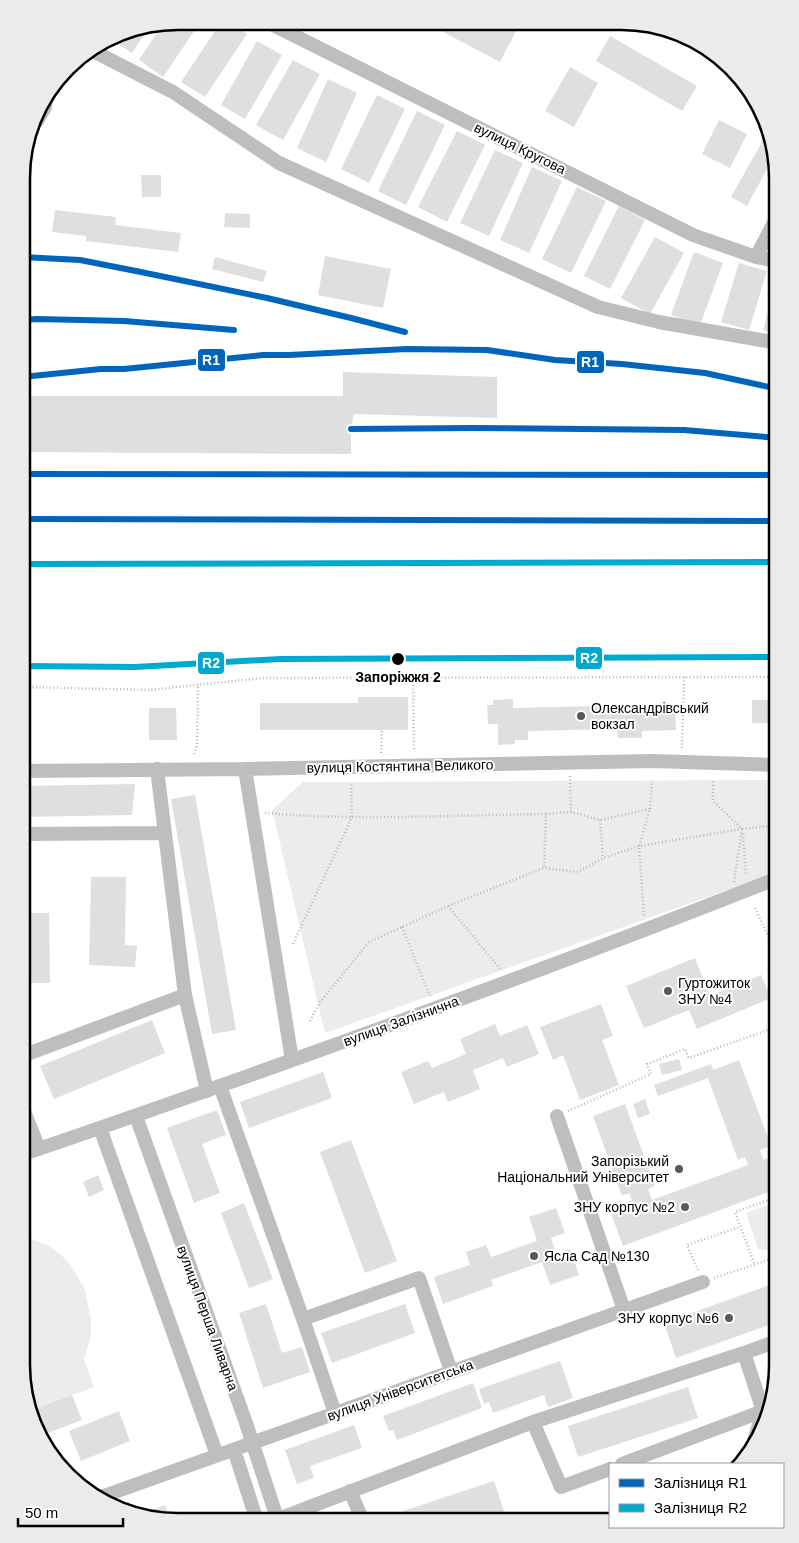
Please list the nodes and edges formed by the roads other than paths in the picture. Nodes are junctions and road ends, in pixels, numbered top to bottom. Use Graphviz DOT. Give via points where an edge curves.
graph roads {
  1 [pos="283,30"];
  2 [pos="98,54"];
  3 [pos="769,232"];
  4 [pos="756,257"];
  5 [pos="769,259"];
  6 [pos="769,341"];
  7 [pos="769,765"];
  8 [pos="157,769"];
  9 [pos="245,769"];
  10 [pos="30,771"];
  11 [pos="165,833"];
  12 [pos="30,834"];
  13 [pos="769,881"];
  14 [pos="185,996"];
  15 [pos="30,1053"];
  16 [pos="292,1060"];
  17 [pos="213,1088"];
  18 [pos="136,1116"];
  19 [pos="557,1116"];
  20 [pos="30,1126"];
  21 [pos="100,1128"];
  22 [pos="39,1149"];
  23 [pos="30,1152"];
  24 [pos="702,1282"];
  25 [pos="624,1310"];
  26 [pos="303,1318"];
  27 [pos="769,1344"];
  28 [pos="744,1353"];
  29 [pos="452,1371"];
  30 [pos="762,1409"];
  31 [pos="761,1412"];
  32 [pos="335,1413"];
  33 [pos="534,1422"];
  34 [pos="251,1442"];
  35 [pos="217,1455"];
  36 [pos="237,1460"];
  37 [pos="625,1463"];
  38 [pos="609,1469"];
  39 [pos="350,1491"];
  40 [pos="107,1495"];
  41 [pos="254,1513"];
  42 [pos="276,1513"];
  43 [pos="295,1513"];
  44 [pos="360,1513"];
  1 -- 4 [label="street, вулиця Кругова" via="693,235"];
  2 -- 6 [label="street" via="173,92 279,163 598,307 659,322"];
  3 -- 4 [label="street"];
  4 -- 5 [label="street, вулиця Кругова"];
  7 -- 9 [label="street, вулиця Костянтина Великого" via="653,761"];
  8 -- 9 [label="street, вулиця Костянтина Великого"];
  8 -- 10 [label="street, вулиця Костянтина Великого"];
  8 -- 11 [label="street"];
  9 -- 16 [label="street"];
  11 -- 12 [label="street"];
  11 -- 14 [label="street"];
  13 -- 16 [label="street, вулиця Залізнична"];
  14 -- 15 [label="street"];
  14 -- 17 [label="street"];
  16 -- 17 [label="street, вулиця Залізнична"];
  17 -- 18 [label="street, вулиця Залізнична"];
  17 -- 26 [label="street"];
  18 -- 21 [label="street, вулиця Залізнична"];
  18 -- 34 [label="street, вулиця Перша Ливарна"];
  19 -- 25 [label="street"];
  20 -- 22 [label="street"];
  21 -- 22 [label="street, вулиця Залізнична"];
  21 -- 35 [label="street"];
  22 -- 23 [label="street, вулиця Залізнична"];
  24 -- 25 [label="street, вулиця Університетська"];
  25 -- 29 [label="street, вулиця Університетська"];
  26 -- 29 [label="street" via="419,1278"];
  26 -- 32 [label="street"];
  27 -- 28 [label="street"];
  28 -- 30 [label="street"];
  28 -- 33 [label="street"];
  29 -- 32 [label="street, вулиця Університетська"];
  31 -- 37 [label="street"];
  32 -- 34 [label="street, вулиця Університетська"];
  33 -- 38 [label="street" via="561,1487"];
  33 -- 39 [label="street"];
  34 -- 35 [label="street, вулиця Університетська"];
  34 -- 42 [label="street, вулиця Перша Ливарна"];
  35 -- 40 [label="street, вулиця Університетська"];
  36 -- 41 [label="street"];
  39 -- 43 [label="street"];
  39 -- 44 [label="street"];
}
